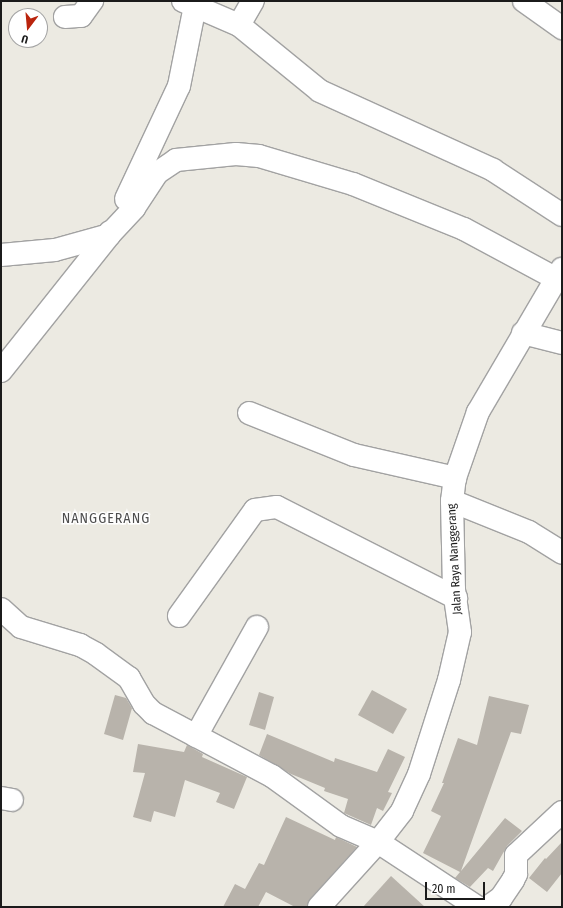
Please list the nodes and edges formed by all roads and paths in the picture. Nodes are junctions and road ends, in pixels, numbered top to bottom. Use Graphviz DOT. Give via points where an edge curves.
graph roads {
  1 [pos="92,1"];
  2 [pos="253,1"];
  3 [pos="524,1"];
  4 [pos="189,4"];
  5 [pos="65,17"];
  6 [pos="239,25"];
  7 [pos="562,28"];
  8 [pos="562,215"];
  9 [pos="109,235"];
  10 [pos="1,255"];
  11 [pos="559,273"];
  12 [pos="523,333"];
  13 [pos="562,343"];
  14 [pos="1,371"];
  15 [pos="249,413"];
  16 [pos="455,478"];
  17 [pos="452,501"];
  18 [pos="562,553"];
  19 [pos="456,598"];
  20 [pos="1,609"];
  21 [pos="179,616"];
  22 [pos="257,628"];
  23 [pos="196,736"];
  24 [pos="562,812"];
  25 [pos="378,842"];
  26 [pos="319,907"];
  27 [pos="477,907"];
  28 [pos="488,907"];
  1 -- 5 [label="street" via="81,16"];
  2 -- 6 [label="street"];
  3 -- 7 [label="street"];
  4 -- 6 [label="street"];
  4 -- 9 [label="street" via="179,86"];
  6 -- 8 [label="street" via="320,91 493,170"];
  9 -- 10 [label="street" via="55,250"];
  9 -- 11 [label="street" via="134,208 157,173 176,160 236,154 258,156 353,184 464,229"];
  9 -- 14 [label="street"];
  11 -- 12 [label="street, Jalan Raya Nanggerang"];
  12 -- 13 [label="street"];
  12 -- 16 [label="street, Jalan Raya Nanggerang" via="478,412"];
  15 -- 16 [label="street" via="354,456"];
  16 -- 17 [label="street, Jalan Raya Nanggerang"];
  17 -- 18 [label="street" via="528,532"];
  17 -- 19 [label="street, Jalan Raya Nanggerang"];
  19 -- 21 [label="street" via="276,507 255,510"];
  19 -- 25 [label="street, Jalan Raya Nanggerang" via="460,632 449,680 420,774 402,811"];
  20 -- 23 [label="street" via="21,627 80,646 96,654 129,678 144,704 153,713"];
  22 -- 23 [label="street"];
  23 -- 25 [label="street" via="272,776 341,826"];
  24 -- 28 [label="street" via="516,855 516,874 513,880 501,898"];
  25 -- 26 [label="street, Jalan Raya Nanggerang"];
  25 -- 27 [label="street"];
}
